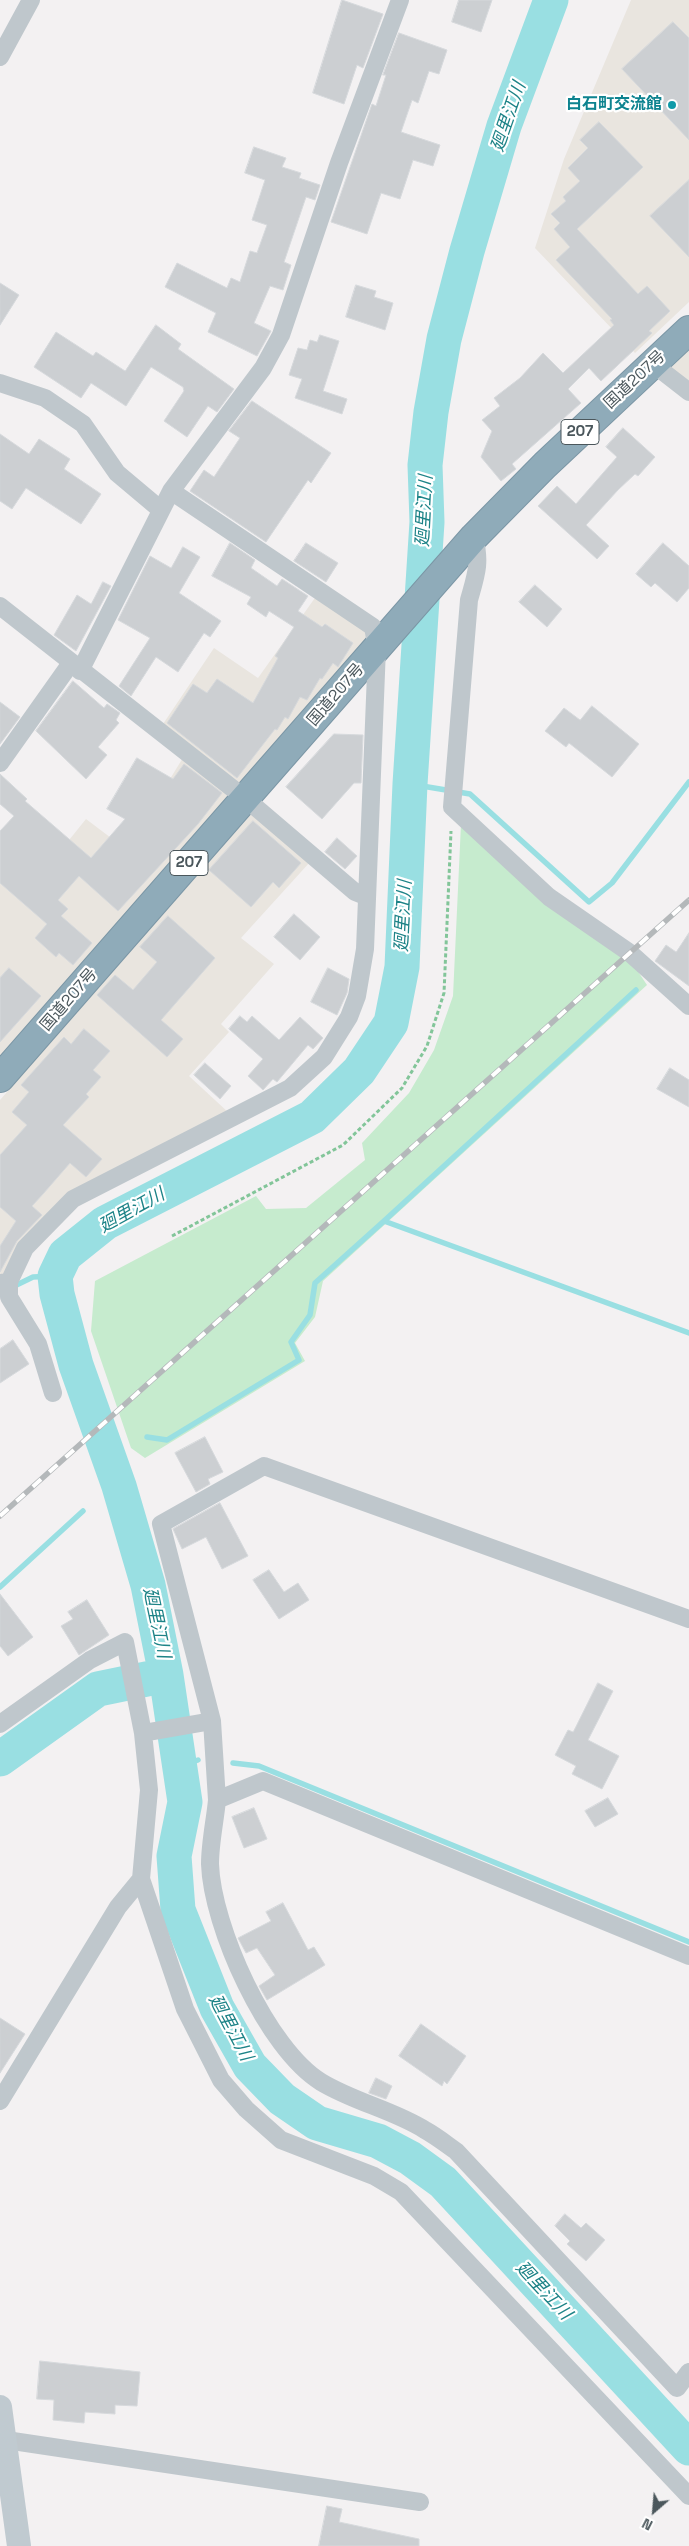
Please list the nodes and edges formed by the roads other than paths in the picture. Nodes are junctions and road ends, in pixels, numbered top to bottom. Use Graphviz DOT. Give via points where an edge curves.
graph roads {
  1 [pos="31,0"];
  2 [pos="400,0"];
  3 [pos="0,58"];
  4 [pos="689,330"];
  5 [pos="652,364"];
  6 [pos="0,383"];
  7 [pos="689,392"];
  8 [pos="171,491"];
  9 [pos="162,510"];
  10 [pos="474,537"];
  11 [pos="0,606"];
  12 [pos="377,648"];
  13 [pos="76,667"];
  14 [pos="0,762"];
  15 [pos="246,799"];
  16 [pos="365,896"];
  17 [pos="689,1006"];
  18 [pos="0,1078"];
  19 [pos="6,1287"];
  20 [pos="53,1393"];
  21 [pos="689,1619"];
  22 [pos="212,1721"];
  23 [pos="0,1724"];
  24 [pos="143,1733"];
  25 [pos="216,1800"];
  26 [pos="141,1879"];
  27 [pos="689,1956"];
  28 [pos="0,2100"];
  29 [pos="689,2372"];
  30 [pos="0,2407"];
  31 [pos="6,2440"];
  32 [pos="689,2496"];
  33 [pos="420,2502"];
  34 [pos="19,2546"];
  1 -- 3 [label="street"];
  2 -- 8 [label="street" via="339,163 281,335 263,368"];
  4 -- 5 [label="highway, 国道207号 / 207"];
  5 -- 7 [label="street"];
  5 -- 10 [label="highway, 国道207号 / 207"];
  6 -- 9 [label="street" via="45,398 83,424 117,473"];
  8 -- 9 [label="street"];
  8 -- 12 [label="street" via="365,620 373,627"];
  9 -- 13 [label="street"];
  10 -- 12 [label="highway, 国道207号 / 207"];
  10 -- 17 [label="street" via="479,555 478,570 469,600 452,796 549,897 630,953"];
  11 -- 13 [label="street"];
  12 -- 15 [label="highway, 国道207号 / 207"];
  12 -- 16 [label="street"];
  13 -- 14 [label="street"];
  13 -- 15 [label="street"];
  15 -- 16 [label="street" via="354,892"];
  15 -- 18 [label="highway, 国道207号 / 207"];
  16 -- 19 [label="street" via="364,949 357,996 349,1017 324,1057 290,1088 73,1199 25,1248"];
  19 -- 20 [label="street" via="38,1344"];
  21 -- 22 [label="street" via="264,1466 161,1524"];
  22 -- 24 [label="street"];
  22 -- 25 [label="street"];
  23 -- 24 [label="street" via="90,1660 125,1642"];
  24 -- 26 [label="street" via="149,1790"];
  25 -- 27 [label="street" via="263,1781"];
  25 -- 29 [label="street" via="210,1864 218,1916 258,2009 290,2056 320,2082 424,2129 456,2151 677,2388"];
  26 -- 28 [label="street" via="118,1907"];
  26 -- 32 [label="street" via="185,2009 220,2080 239,2102 281,2140 374,2176 401,2192"];
  30 -- 31 [label="street"];
  31 -- 33 [label="street"];
  31 -- 34 [label="street"];
}
